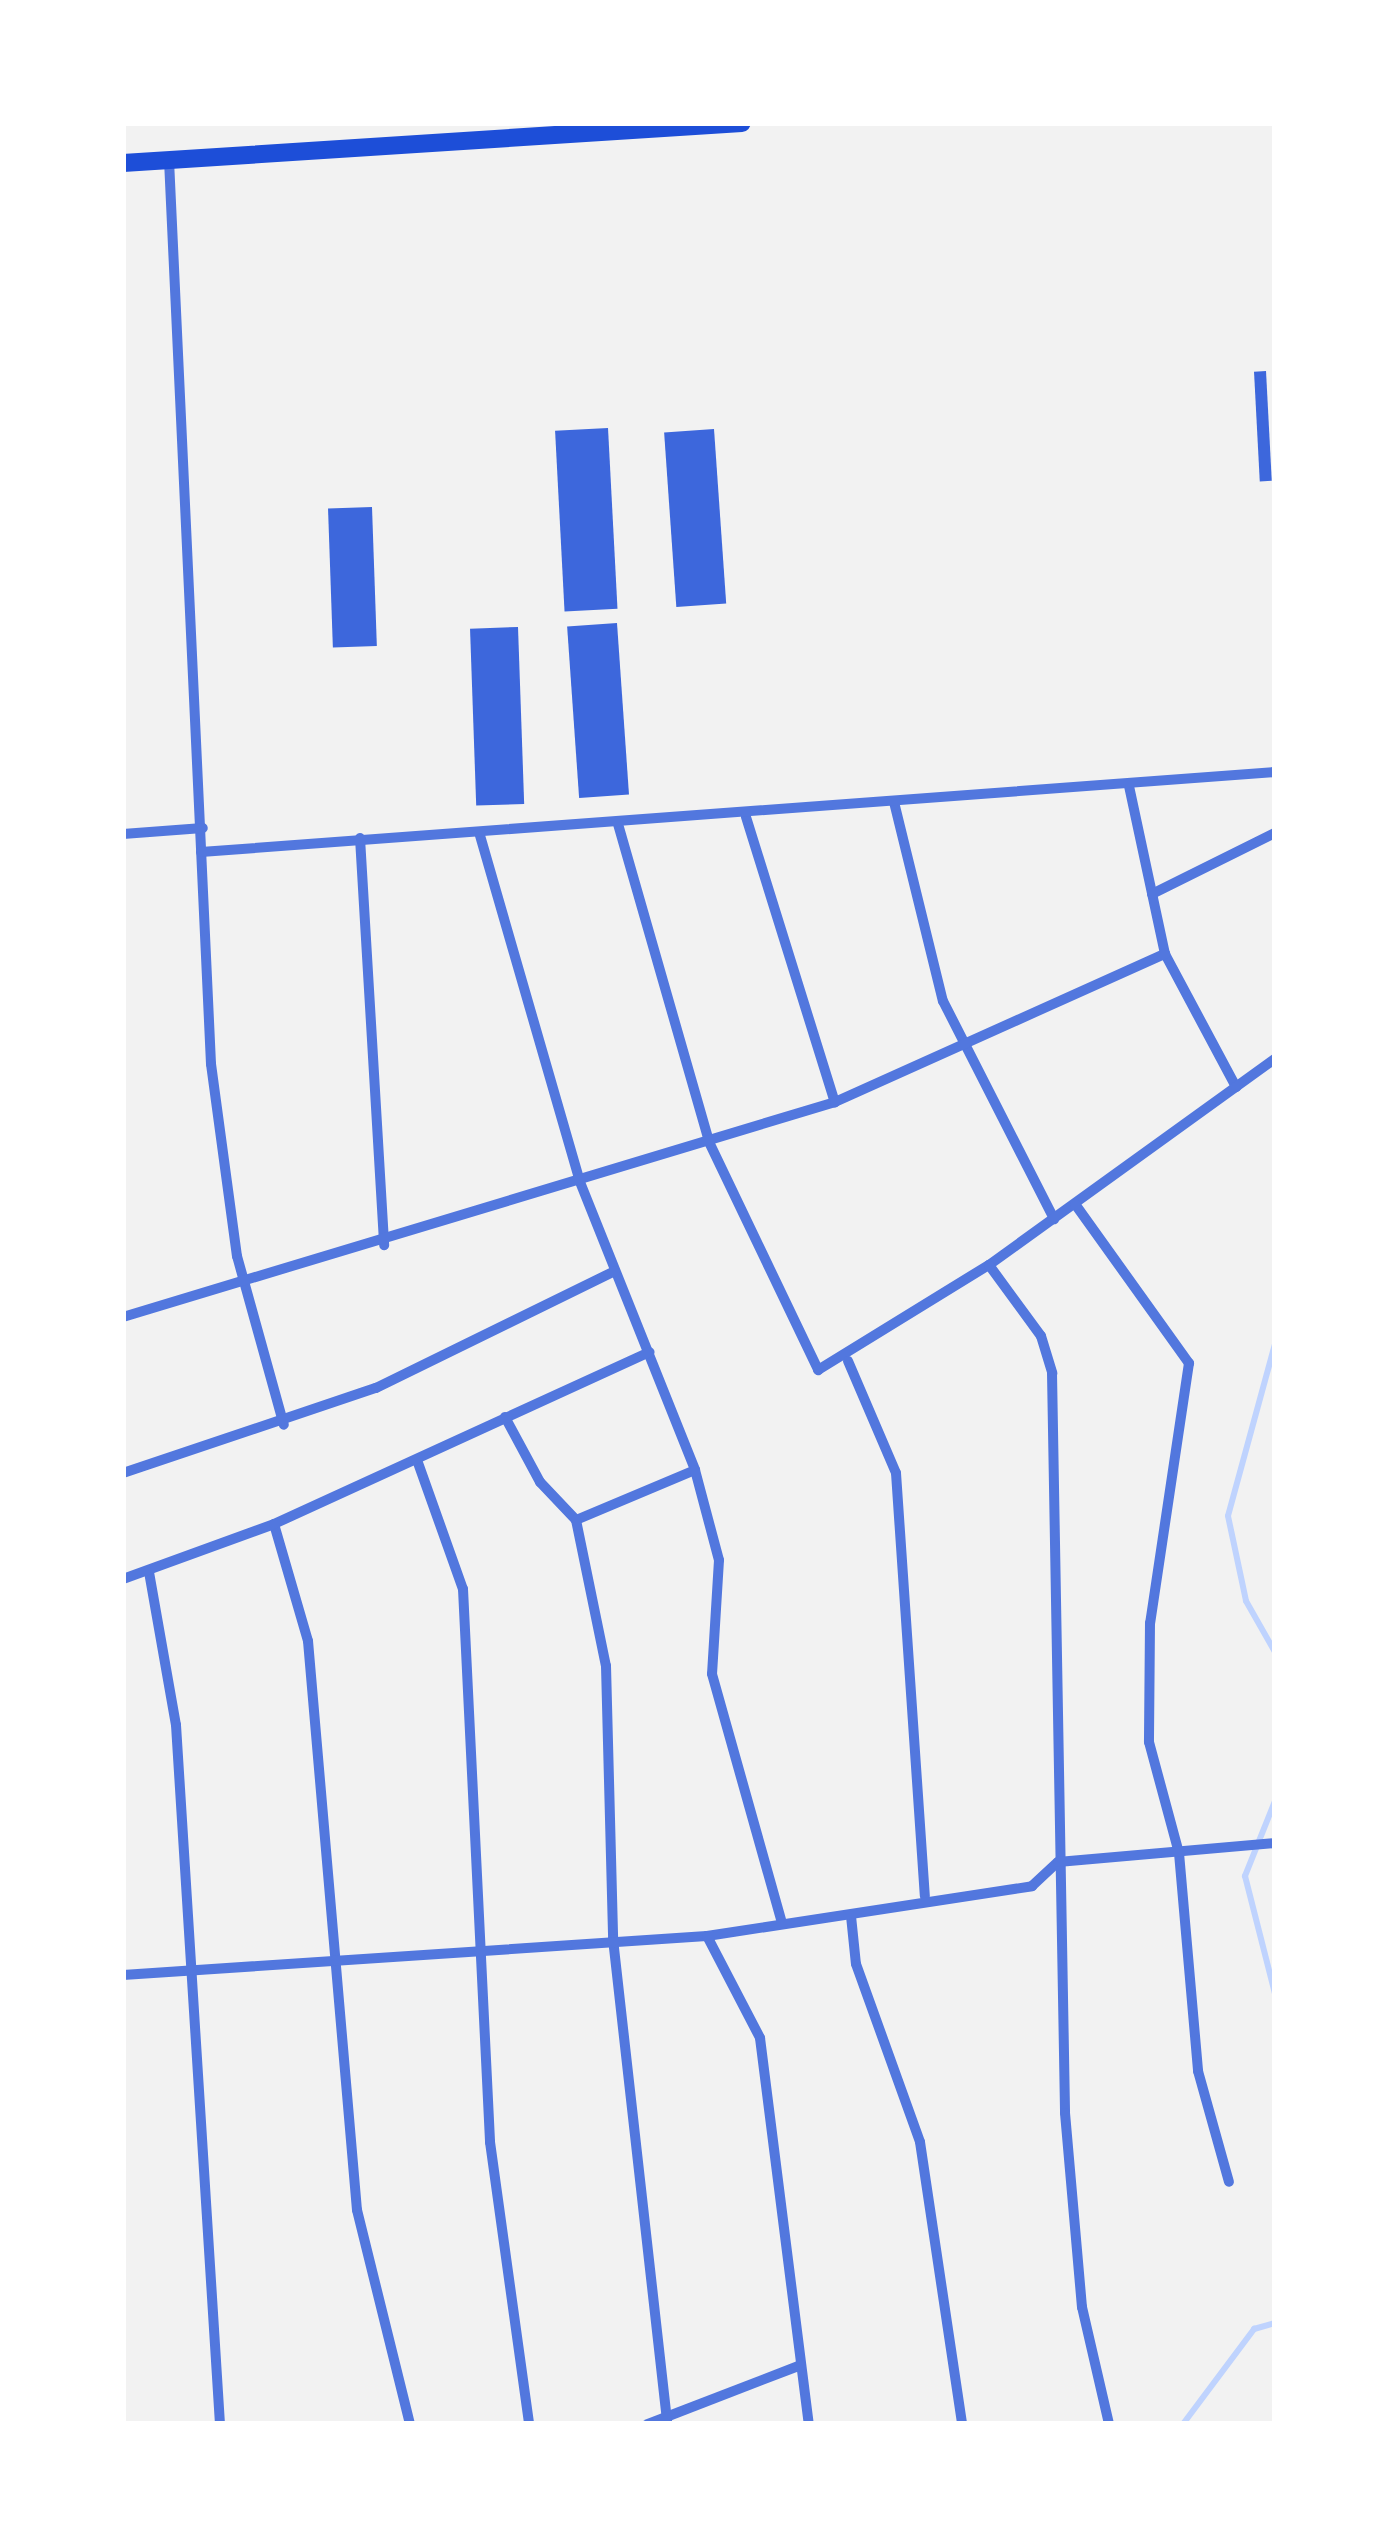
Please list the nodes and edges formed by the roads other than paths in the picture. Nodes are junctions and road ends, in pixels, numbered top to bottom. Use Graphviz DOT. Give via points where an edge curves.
graph roads {
  1 [pos="742,123"];
  2 [pos="169,160"];
  3 [pos="123,163"];
  4 [pos="1275,772"];
  5 [pos="1129,786"];
  6 [pos="894,802"];
  7 [pos="746,817"];
  8 [pos="618,824"];
  9 [pos="203,828"];
  10 [pos="479,832"];
  11 [pos="1275,833"];
  12 [pos="123,834"];
  13 [pos="359,838"];
  14 [pos="201,852"];
  15 [pos="1152,894"];
  16 [pos="1165,954"];
  17 [pos="962,1049"];
  18 [pos="1275,1059"];
  19 [pos="1236,1087"];
  20 [pos="835,1102"];
  21 [pos="709,1142"];
  22 [pos="580,1182"];
  23 [pos="1076,1204"];
  24 [pos="1054,1219"];
  25 [pos="385,1245"];
  26 [pos="988,1265"];
  27 [pos="615,1270"];
  28 [pos="251,1279"];
  29 [pos="123,1317"];
  30 [pos="650,1352"];
  31 [pos="848,1360"];
  32 [pos="505,1417"];
  33 [pos="284,1425"];
  34 [pos="417,1460"];
  35 [pos="695,1471"];
  36 [pos="123,1473"];
  37 [pos="576,1520"];
  38 [pos="274,1524"];
  39 [pos="149,1572"];
  40 [pos="123,1579"];
  41 [pos="1275,1843"];
  42 [pos="1179,1853"];
  43 [pos="1058,1862"];
  44 [pos="925,1896"];
  45 [pos="851,1916"];
  46 [pos="781,1920"];
  47 [pos="707,1936"];
  48 [pos="613,1939"];
  49 [pos="478,1949"];
  50 [pos="339,1961"];
  51 [pos="193,1968"];
  52 [pos="123,1975"];
  53 [pos="1229,2182"];
  54 [pos="801,2365"];
  55 [pos="667,2419"];
  56 [pos="220,2424"];
  57 [pos="410,2424"];
  58 [pos="529,2424"];
  59 [pos="648,2424"];
  60 [pos="809,2424"];
  61 [pos="962,2424"];
  62 [pos="1109,2424"];
  1 -- 2 [label="highway"];
  2 -- 3 [label="highway"];
  2 -- 9 [label="street"];
  4 -- 5 [label="street"];
  5 -- 6 [label="street"];
  5 -- 15 [label="street"];
  6 -- 7 [label="street"];
  6 -- 17 [label="street"];
  7 -- 8 [label="street"];
  7 -- 20 [label="street"];
  8 -- 10 [label="street"];
  8 -- 21 [label="street"];
  9 -- 12 [label="street"];
  9 -- 14 [label="street"];
  10 -- 13 [label="street"];
  10 -- 22 [label="street"];
  11 -- 15 [label="street"];
  13 -- 14 [label="street"];
  13 -- 25 [label="street"];
  14 -- 28 [label="street" via="222,1162"];
  15 -- 16 [label="street"];
  16 -- 17 [label="street"];
  16 -- 19 [label="street"];
  17 -- 20 [label="street"];
  17 -- 24 [label="street"];
  18 -- 19 [label="street"];
  19 -- 23 [label="street"];
  20 -- 21 [label="street"];
  21 -- 22 [label="street"];
  21 -- 31 [label="street" via="807,1361 818,1370"];
  22 -- 25 [label="street"];
  22 -- 27 [label="street"];
  23 -- 24 [label="street"];
  23 -- 42 [label="street" via="1189,1363 1150,1623 1149,1742"];
  24 -- 26 [label="street"];
  25 -- 28 [label="street"];
  26 -- 31 [label="street"];
  26 -- 43 [label="street" via="1041,1336 1052,1373"];
  27 -- 30 [label="street"];
  27 -- 33 [label="street"];
  28 -- 29 [label="street"];
  28 -- 33 [label="street"];
  30 -- 32 [label="street"];
  30 -- 35 [label="street"];
  31 -- 44 [label="street" via="896,1472"];
  32 -- 34 [label="street"];
  32 -- 37 [label="street" via="540,1482"];
  33 -- 36 [label="street"];
  34 -- 38 [label="street"];
  34 -- 49 [label="street" via="463,1589"];
  35 -- 37 [label="street"];
  35 -- 46 [label="street" via="719,1560 712,1674"];
  37 -- 48 [label="street" via="608,1690"];
  38 -- 39 [label="street"];
  38 -- 50 [label="street" via="308,1642"];
  39 -- 40 [label="street"];
  39 -- 51 [label="street" via="176,1725"];
  41 -- 42 [label="street"];
  42 -- 43 [label="street"];
  42 -- 53 [label="street" via="1198,2071"];
  43 -- 44 [label="street" via="1032,1886"];
  43 -- 62 [label="street" via="1082,2307"];
  44 -- 45 [label="street"];
  45 -- 46 [label="street"];
  45 -- 61 [label="street" via="856,1964 920,2142"];
  46 -- 47 [label="street"];
  47 -- 48 [label="street"];
  47 -- 54 [label="street" via="756,2023"];
  48 -- 49 [label="street"];
  48 -- 55 [label="street"];
  49 -- 50 [label="street"];
  49 -- 58 [label="street" via="490,2142"];
  50 -- 51 [label="street"];
  50 -- 57 [label="street" via="357,2210"];
  51 -- 52 [label="street"];
  51 -- 56 [label="street"];
  54 -- 55 [label="street"];
  54 -- 60 [label="street"];
  55 -- 59 [label="street"];
}
